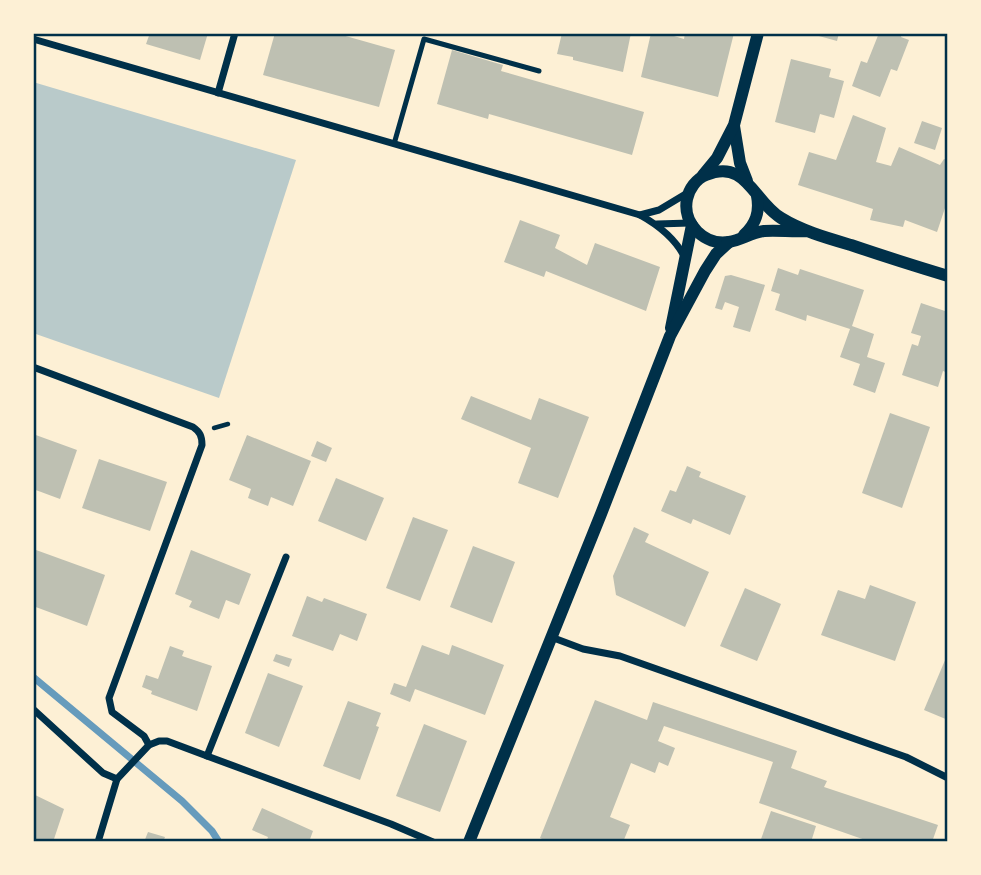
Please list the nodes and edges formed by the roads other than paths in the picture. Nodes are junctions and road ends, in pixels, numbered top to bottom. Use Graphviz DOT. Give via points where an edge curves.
graph roads {
  1 [pos="235,33"];
  2 [pos="758,33"];
  3 [pos="33,39"];
  4 [pos="539,71"];
  5 [pos="218,93"];
  6 [pos="734,125"];
  7 [pos="394,144"];
  8 [pos="702,176"];
  9 [pos="747,181"];
  10 [pos="689,192"];
  11 [pos="757,195"];
  12 [pos="640,215"];
  13 [pos="657,224"];
  14 [pos="691,224"];
  15 [pos="807,231"];
  16 [pos="744,235"];
  17 [pos="729,242"];
  18 [pos="686,259"];
  19 [pos="948,276"];
  20 [pos="670,336"];
  21 [pos="33,367"];
  22 [pos="286,558"];
  23 [pos="551,637"];
  24 [pos="33,709"];
  25 [pos="149,745"];
  26 [pos="207,756"];
  27 [pos="948,778"];
  28 [pos="117,779"];
  29 [pos="98,842"];
  30 [pos="433,842"];
  31 [pos="469,842"];
  1 -- 5 [label="street"];
  2 -- 6 [label="street"];
  3 -- 5 [label="street"];
  4 -- 7 [label="lane" via="424,38"];
  5 -- 7 [label="street"];
  6 -- 8 [label="street"];
  6 -- 9 [label="street"];
  7 -- 12 [label="street"];
  8 -- 9 [label="street" via="734,172"];
  8 -- 10 [label="street"];
  9 -- 11 [label="street"];
  10 -- 12 [label="street" via="659,210"];
  10 -- 14 [label="street" via="686,207"];
  11 -- 15 [label="street" via="770,211"];
  11 -- 16 [label="street" via="758,213"];
  12 -- 13 [label="street"];
  13 -- 14 [label="street"];
  13 -- 18 [label="street"];
  14 -- 17 [label="street" via="704,237"];
  14 -- 18 [label="street"];
  15 -- 16 [label="street"];
  15 -- 19 [label="street"];
  16 -- 17 [label="street"];
  17 -- 20 [label="street" via="716,254"];
  18 -- 20 [label="street"];
  20 -- 23 [label="street"];
  21 -- 25 [label="street" via="193,427 202,437 109,698 112,712"];
  22 -- 26 [label="street"];
  23 -- 27 [label="street" via="620,656 906,757"];
  23 -- 31 [label="street"];
  24 -- 28 [label="street" via="103,774"];
  25 -- 26 [label="street" via="167,741"];
  25 -- 28 [label="street"];
  26 -- 30 [label="street"];
  28 -- 29 [label="street"];
}
